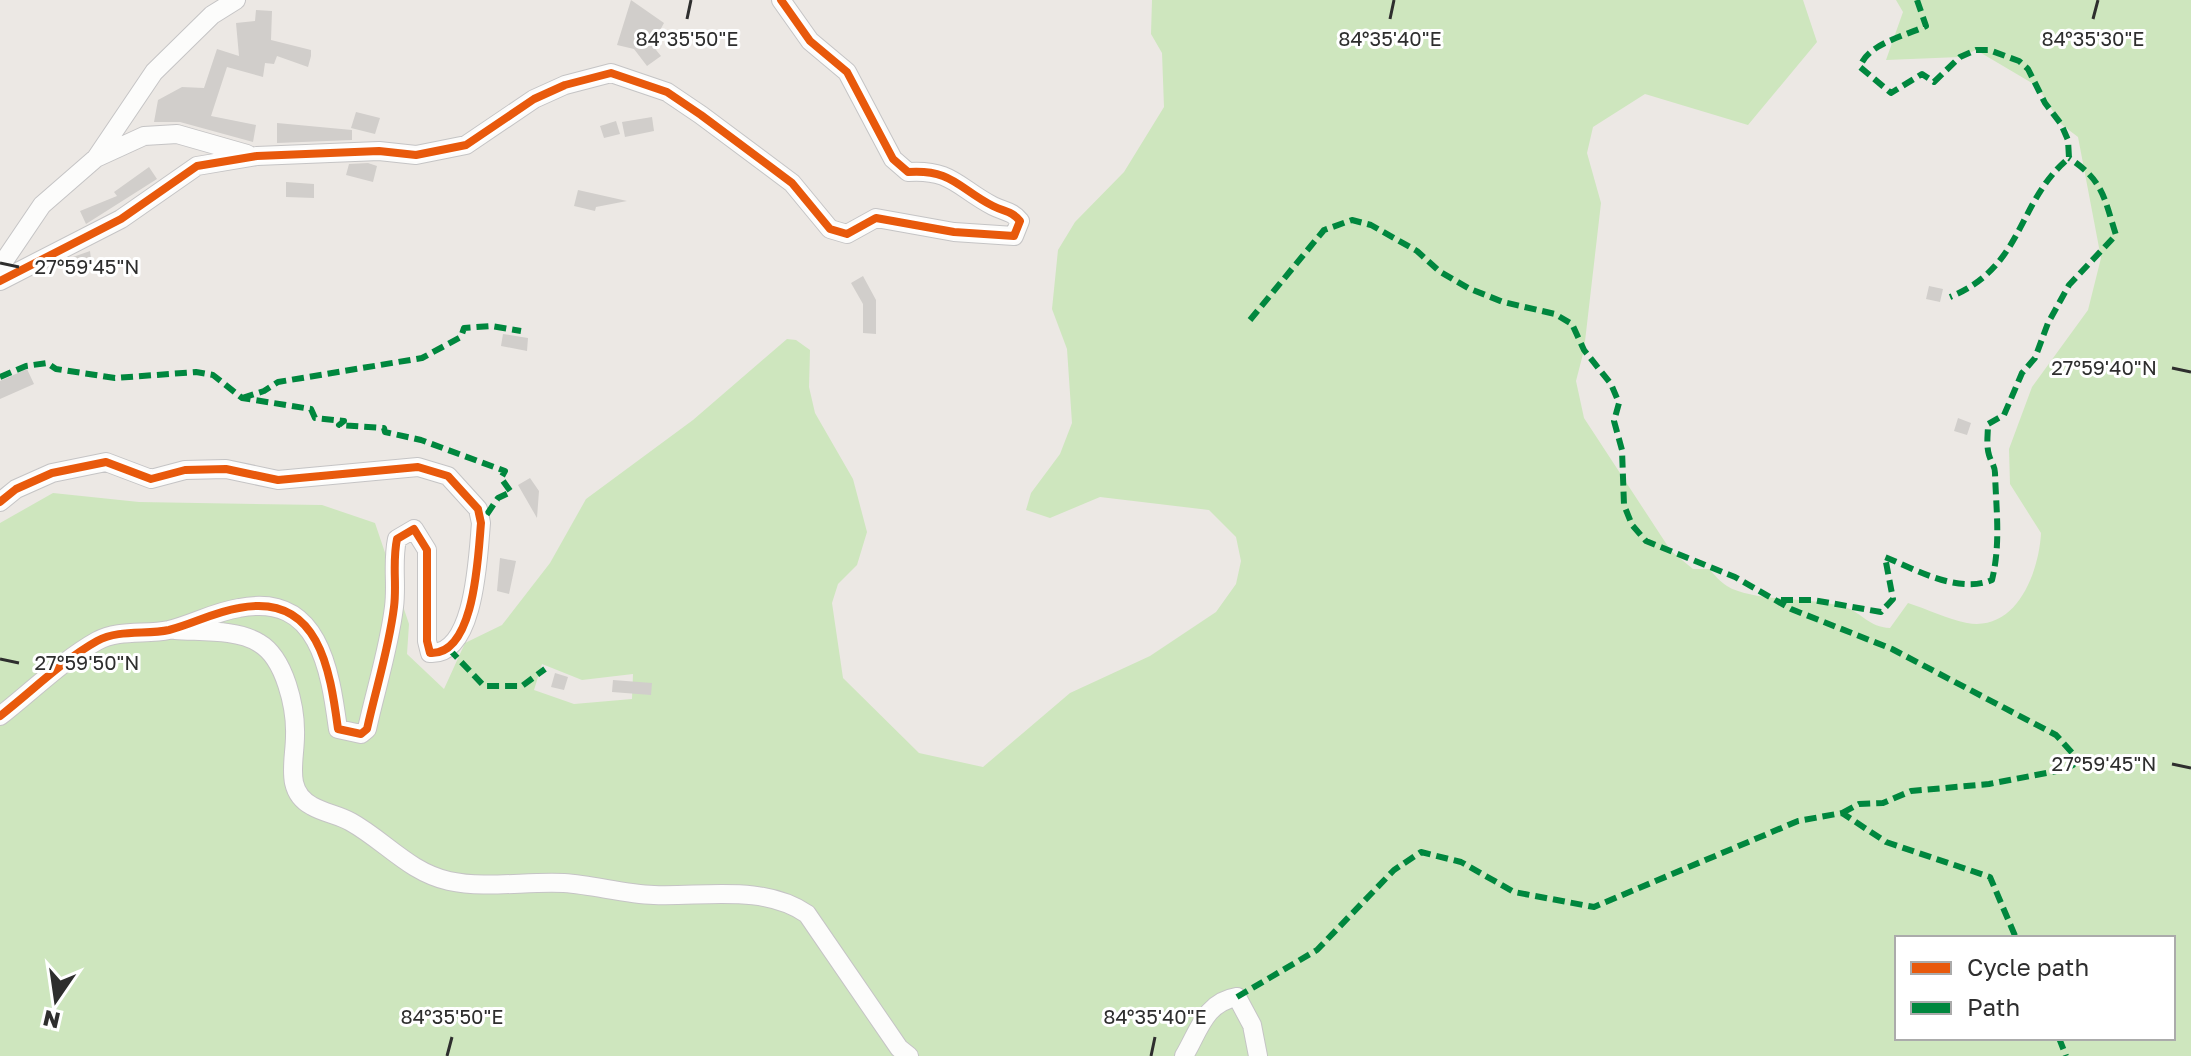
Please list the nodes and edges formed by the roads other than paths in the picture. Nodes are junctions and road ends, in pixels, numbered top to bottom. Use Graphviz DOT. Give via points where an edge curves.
graph roads {
  1 [pos="236,0"];
  2 [pos="781,0"];
  3 [pos="257,156"];
  4 [pos="96,158"];
  5 [pos="0,267"];
  6 [pos="0,281"];
  7 [pos="0,502"];
  8 [pos="169,630"];
  9 [pos="0,716"];
  10 [pos="909,1056"];
  11 [pos="1184,1056"];
  12 [pos="1258,1056"];
  1 -- 4 [label="street" via="212,15 154,72"];
  2 -- 3 [label="street" via="810,41 847,72 893,159 908,172 930,170 949,176 994,207 1014,213 1020,221 1014,236 876,218 847,234 830,229 792,183 759,156 667,92 611,73 534,99 466,145 416,155 379,151"];
  3 -- 4 [label="street" via="177,134 144,136"];
  3 -- 6 [label="street" via="197,166 102,231"];
  4 -- 5 [label="street" via="42,205"];
  7 -- 8 [label="street" via="52,473 106,462 151,479 185,470 226,469 278,480 418,467 448,476 478,509 481,523 468,617 449,649 440,654 430,653 427,641 427,550 414,529 397,539 389,642 367,729 361,734 338,729 330,669 295,615 277,608 243,607"];
  8 -- 9 [label="street" via="98,641"];
  8 -- 10 [label="street" via="233,635 259,643 277,661 287,687 296,733 296,792 310,806 350,821 402,861 447,881 567,883 652,895 736,894 787,901 807,914"];
  11 -- 12 [label="street" via="1205,1016 1221,1000 1237,997 1252,1025"];
}
